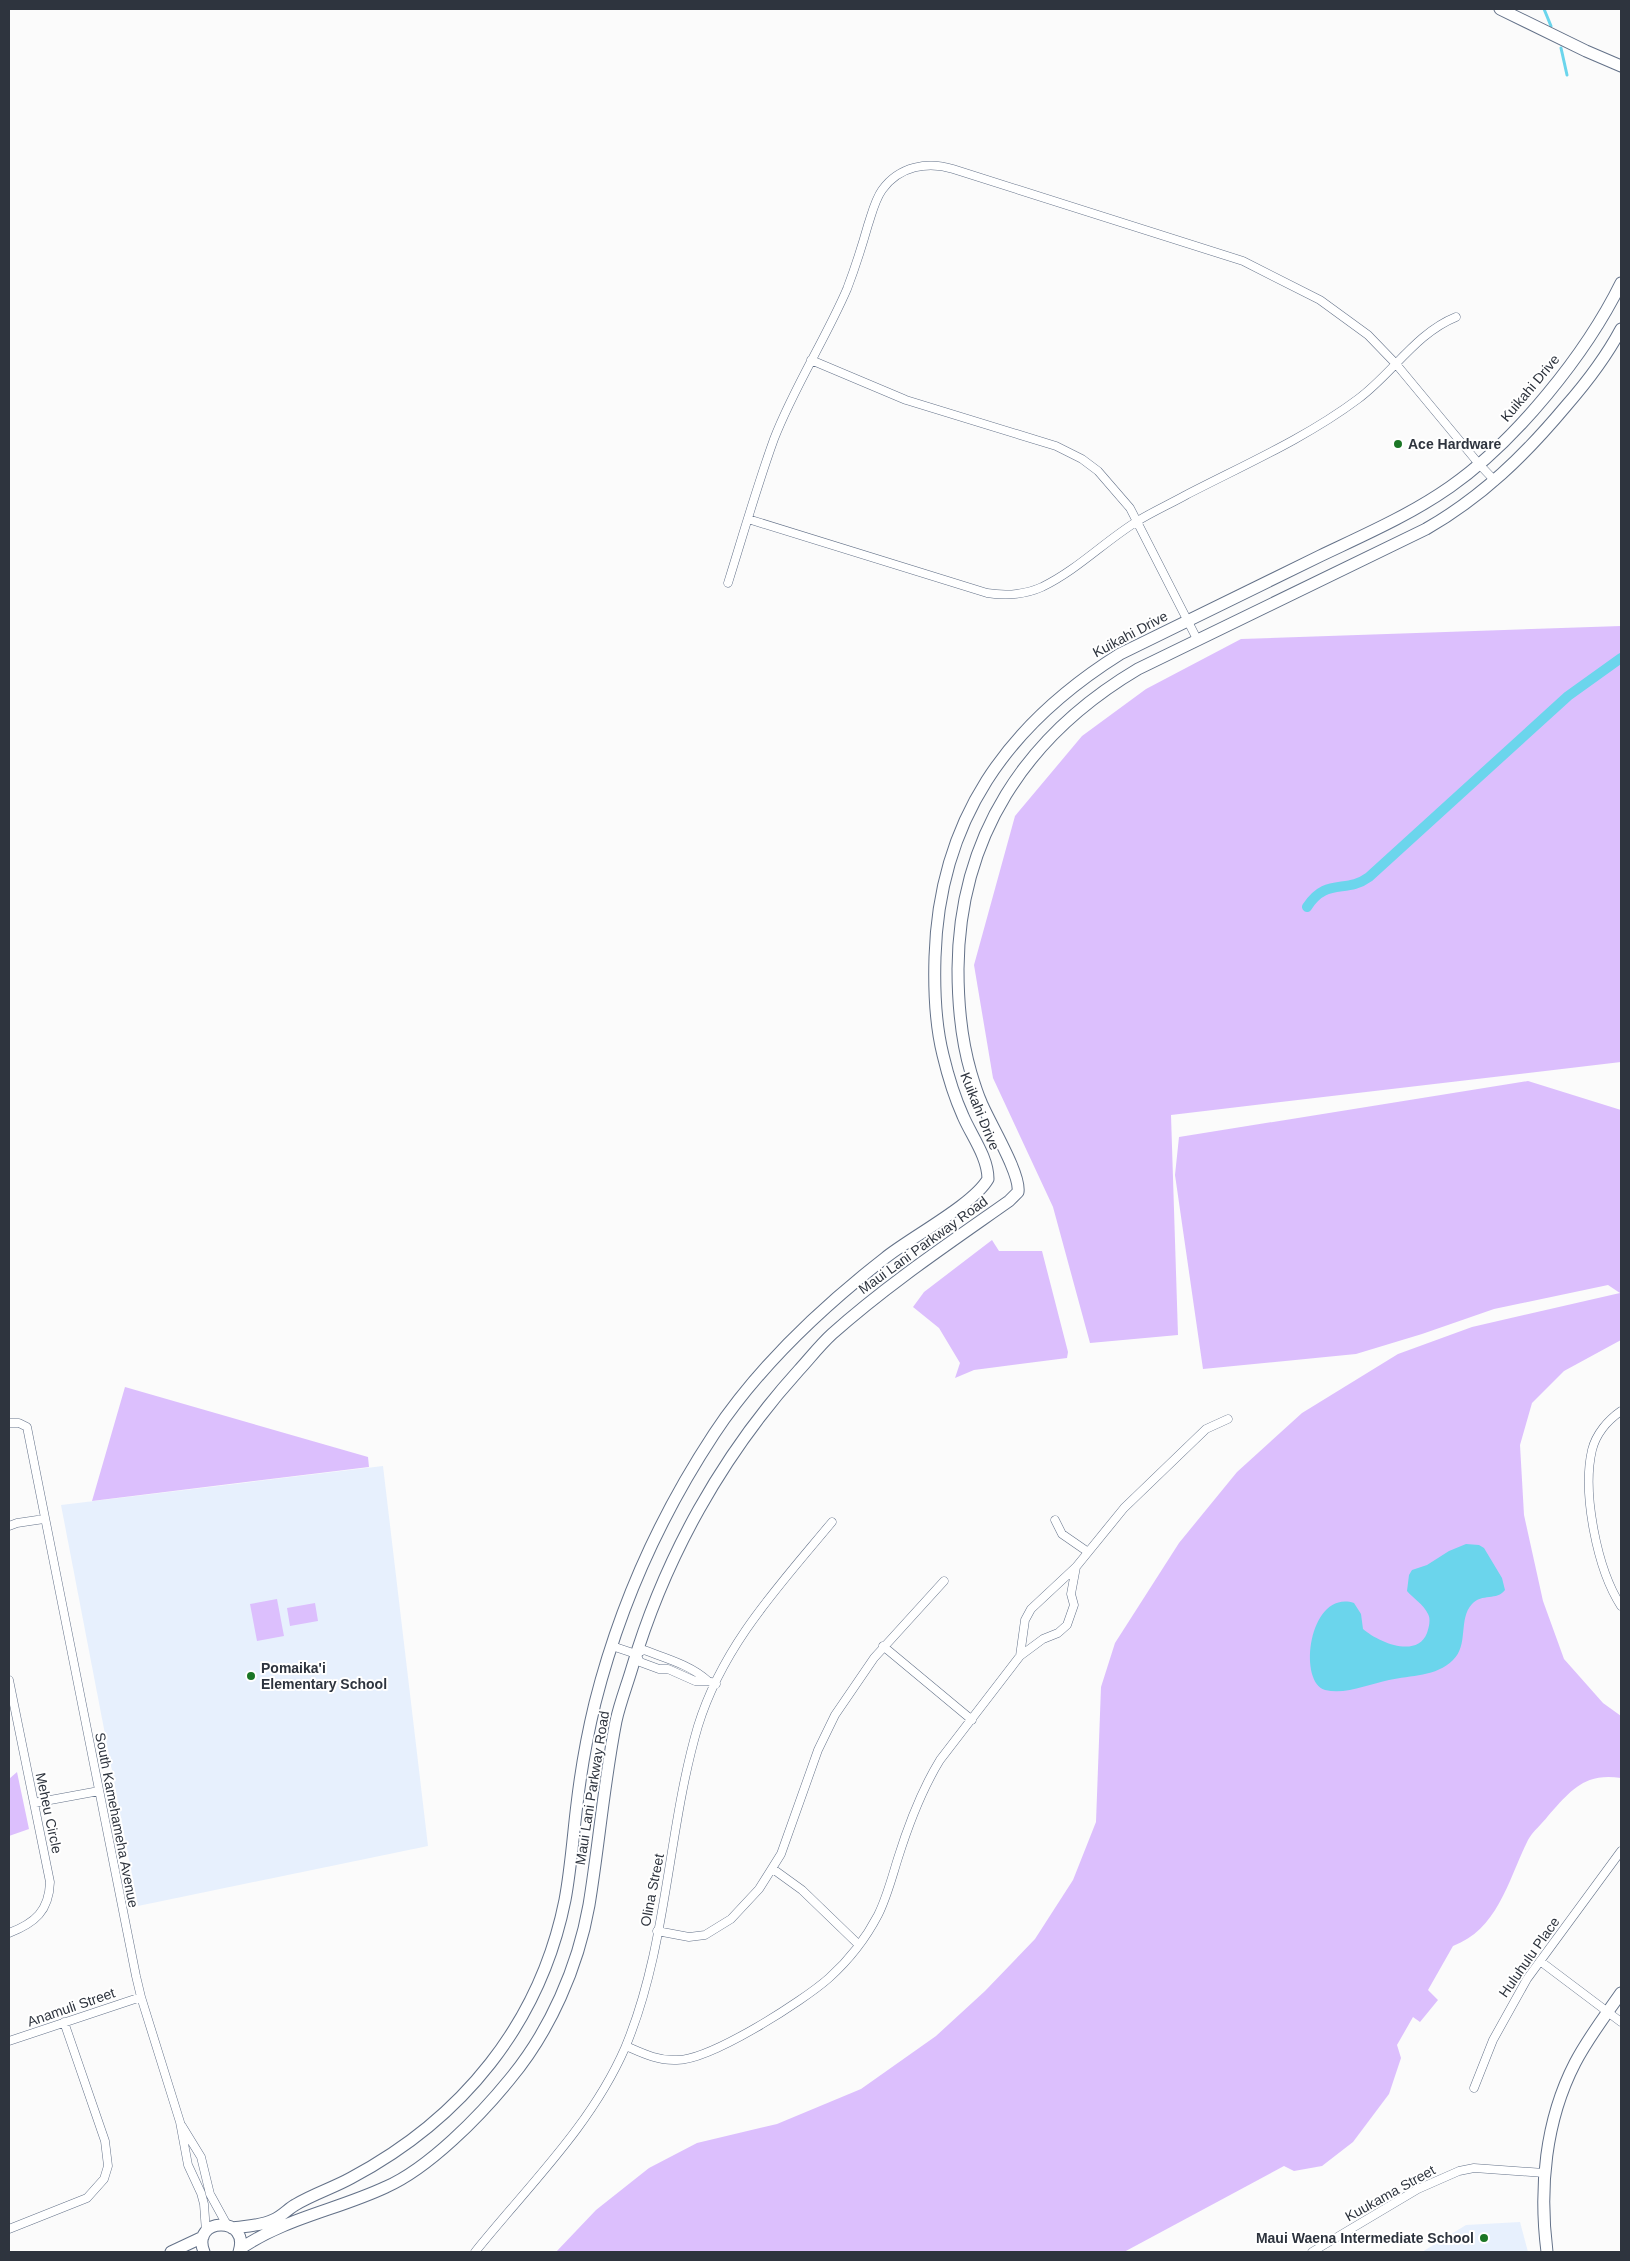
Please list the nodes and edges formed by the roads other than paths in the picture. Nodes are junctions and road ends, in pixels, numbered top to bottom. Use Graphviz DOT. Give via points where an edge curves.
graph roads {
  1 [pos="1500,9"];
  2 [pos="1621,66"];
  3 [pos="1621,283"];
  4 [pos="1456,317"];
  5 [pos="1621,329"];
  6 [pos="812,360"];
  7 [pos="1396,364"];
  8 [pos="1479,464"];
  9 [pos="1495,481"];
  10 [pos="748,519"];
  11 [pos="1136,522"];
  12 [pos="728,583"];
  13 [pos="1188,620"];
  14 [pos="1198,641"];
  15 [pos="988,1179"];
  16 [pos="1018,1192"];
  17 [pos="1621,1411"];
  18 [pos="1228,1419"];
  19 [pos="9,1423"];
  20 [pos="44,1519"];
  21 [pos="1055,1520"];
  22 [pos="832,1522"];
  23 [pos="9,1526"];
  24 [pos="1088,1552"];
  25 [pos="1076,1567"];
  26 [pos="944,1581"];
  27 [pos="1621,1606"];
  28 [pos="612,1646"];
  29 [pos="883,1646"];
  30 [pos="636,1654"];
  31 [pos="1020,1656"];
  32 [pos="9,1680"];
  33 [pos="712,1682"];
  34 [pos="972,1720"];
  35 [pos="18,1723"];
  36 [pos="9,1726"];
  37 [pos="99,1791"];
  38 [pos="34,1803"];
  39 [pos="1621,1850"];
  40 [pos="773,1869"];
  41 [pos="657,1931"];
  42 [pos="9,1933"];
  43 [pos="859,1945"];
  44 [pos="1540,1961"];
  45 [pos="1621,1993"];
  46 [pos="140,1997"];
  47 [pos="1607,2013"];
  48 [pos="64,2022"];
  49 [pos="1621,2022"];
  50 [pos="9,2041"];
  51 [pos="626,2046"];
  52 [pos="1474,2088"];
  53 [pos="180,2122"];
  54 [pos="1544,2173"];
  55 [pos="230,2226"];
  56 [pos="9,2229"];
  57 [pos="204,2234"];
  58 [pos="239,2250"];
  59 [pos="172,2252"];
  60 [pos="204,2252"];
  61 [pos="475,2252"];
  62 [pos="1312,2252"];
  63 [pos="1547,2252"];
  1 -- 2 [label="main road"];
  3 -- 8 [label="main road, Kuikahi Drive" via="1569,366 1520,425"];
  4 -- 7 [label="street" via="1434,329"];
  5 -- 9 [label="main road, Kuikahi Drive" via="1575,396 1541,436"];
  6 -- 7 [label="street" via="848,286 883,188 915,167 938,164 1244,261 1320,300 1368,335"];
  6 -- 10 [label="street" via="774,439"];
  6 -- 11 [label="street" via="906,400 1069,452 1098,471 1120,495"];
  7 -- 8 [label="street"];
  7 -- 11 [label="street" via="1384,378 1334,416"];
  8 -- 9 [label="street"];
  8 -- 13 [label="main road, Kuikahi Drive" via="1452,486 1400,517"];
  9 -- 14 [label="main road, Kuikahi Drive" via="1454,513 1426,529"];
  10 -- 11 [label="street" via="1005,596 1042,587"];
  10 -- 12 [label="street"];
  11 -- 13 [label="street"];
  13 -- 14 [label="street"];
  13 -- 15 [label="main road, Kuikahi Drive" via="1120,654 1058,698 1010,746 966,816 938,912 934,987 939,1035 953,1093 986,1165"];
  14 -- 16 [label="main road, Kuikahi Drive" via="1118,681 1039,748 1000,802 976,855 958,939 959,1012 967,1059 980,1100 1017,1177"];
  15 -- 28 [label="main road, Maui Lani Parkway Road" via="974,1195 886,1257 812,1320 761,1373 715,1432 676,1495 644,1561"];
  16 -- 30 [label="main road, Maui Lani Parkway Road" via="895,1281 829,1337 770,1402 718,1475 676,1551"];
  17 -- 27 [label="street" via="1599,1433 1592,1450 1590,1500 1599,1554 1608,1582"];
  18 -- 24 [label="street" via="1206,1429 1124,1508"];
  19 -- 20 [label="street, South Kamehameha Avenue" via="27,1427"];
  20 -- 23 [label="street"];
  20 -- 37 [label="street, South Kamehameha Avenue"];
  21 -- 24 [label="street" via="1062,1534"];
  22 -- 33 [label="street, Olina Street" via="753,1617"];
  24 -- 25 [label="street"];
  25 -- 31 [label="street" via="1031,1609 1025,1620"];
  25 -- 31 [label="street" via="1071,1594 1074,1605 1067,1625"];
  26 -- 29 [label="street"];
  28 -- 30 [label="street"];
  28 -- 55 [label="main road, Maui Lani Parkway Road" via="585,1749 565,1897 555,1939 541,1979 499,2053 441,2118 384,2160 296,2204 273,2220"];
  29 -- 34 [label="street"];
  29 -- 40 [label="street" via="855,1682 827,1731"];
  30 -- 33 [label="street" via="640,1662 650,1666 695,1681"];
  30 -- 33 [label="street" via="644,1650 663,1657"];
  30 -- 58 [label="main road, Maui Lani Parkway Road" via="617,1716 583,1929 561,1995 539,2038 513,2076 482,2111 416,2168 389,2186 283,2224"];
  31 -- 34 [label="street"];
  32 -- 35 [label="street, Meheu Circle"];
  33 -- 41 [label="street, Olina Street" via="691,1755"];
  34 -- 43 [label="street" via="940,1760 922,1793 879,1913"];
  35 -- 36 [label="street"];
  35 -- 38 [label="street, Meheu Circle"];
  37 -- 38 [label="street"];
  37 -- 46 [label="street, South Kamehameha Avenue"];
  38 -- 42 [label="street, Meheu Circle" via="47,1866 49,1896 33,1921"];
  39 -- 44 [label="street, Huluhulu Place"];
  40 -- 41 [label="street" via="748,1902 716,1930 689,1937"];
  40 -- 43 [label="street" via="802,1890"];
  41 -- 51 [label="street, Olina Street" via="640,2008"];
  43 -- 51 [label="street" via="830,1978 815,1989 755,2028 706,2053 677,2060 655,2058"];
  44 -- 47 [label="street"];
  44 -- 52 [label="street, Huluhulu Place" via="1504,2017"];
  45 -- 47 [label="main road"];
  46 -- 48 [label="street, Anamuli Street"];
  46 -- 53 [label="street, South Kamehameha Avenue"];
  47 -- 49 [label="street"];
  47 -- 54 [label="main road" via="1575,2064 1559,2101"];
  48 -- 50 [label="street, Anamuli Street"];
  48 -- 56 [label="street" via="104,2142 108,2166 98,2189 87,2198"];
  51 -- 61 [label="street, Olina Street" via="592,2111"];
  53 -- 55 [label="street, South Kamehameha Avenue" via="201,2157 210,2194"];
  53 -- 57 [label="street, South Kamehameha Avenue" via="188,2165 204,2204"];
  54 -- 62 [label="street, Kuukama Street" via="1474,2168 1459,2171 1418,2189"];
  54 -- 63 [label="main road" via="1542,2218"];
  55 -- 57 [label="main road, Maui Lani Parkway Road" via="216,2225"];
  55 -- 58 [label="main road" via="239,2237"];
  57 -- 59 [label="main road"];
  57 -- 60 [label="main road"];
}
